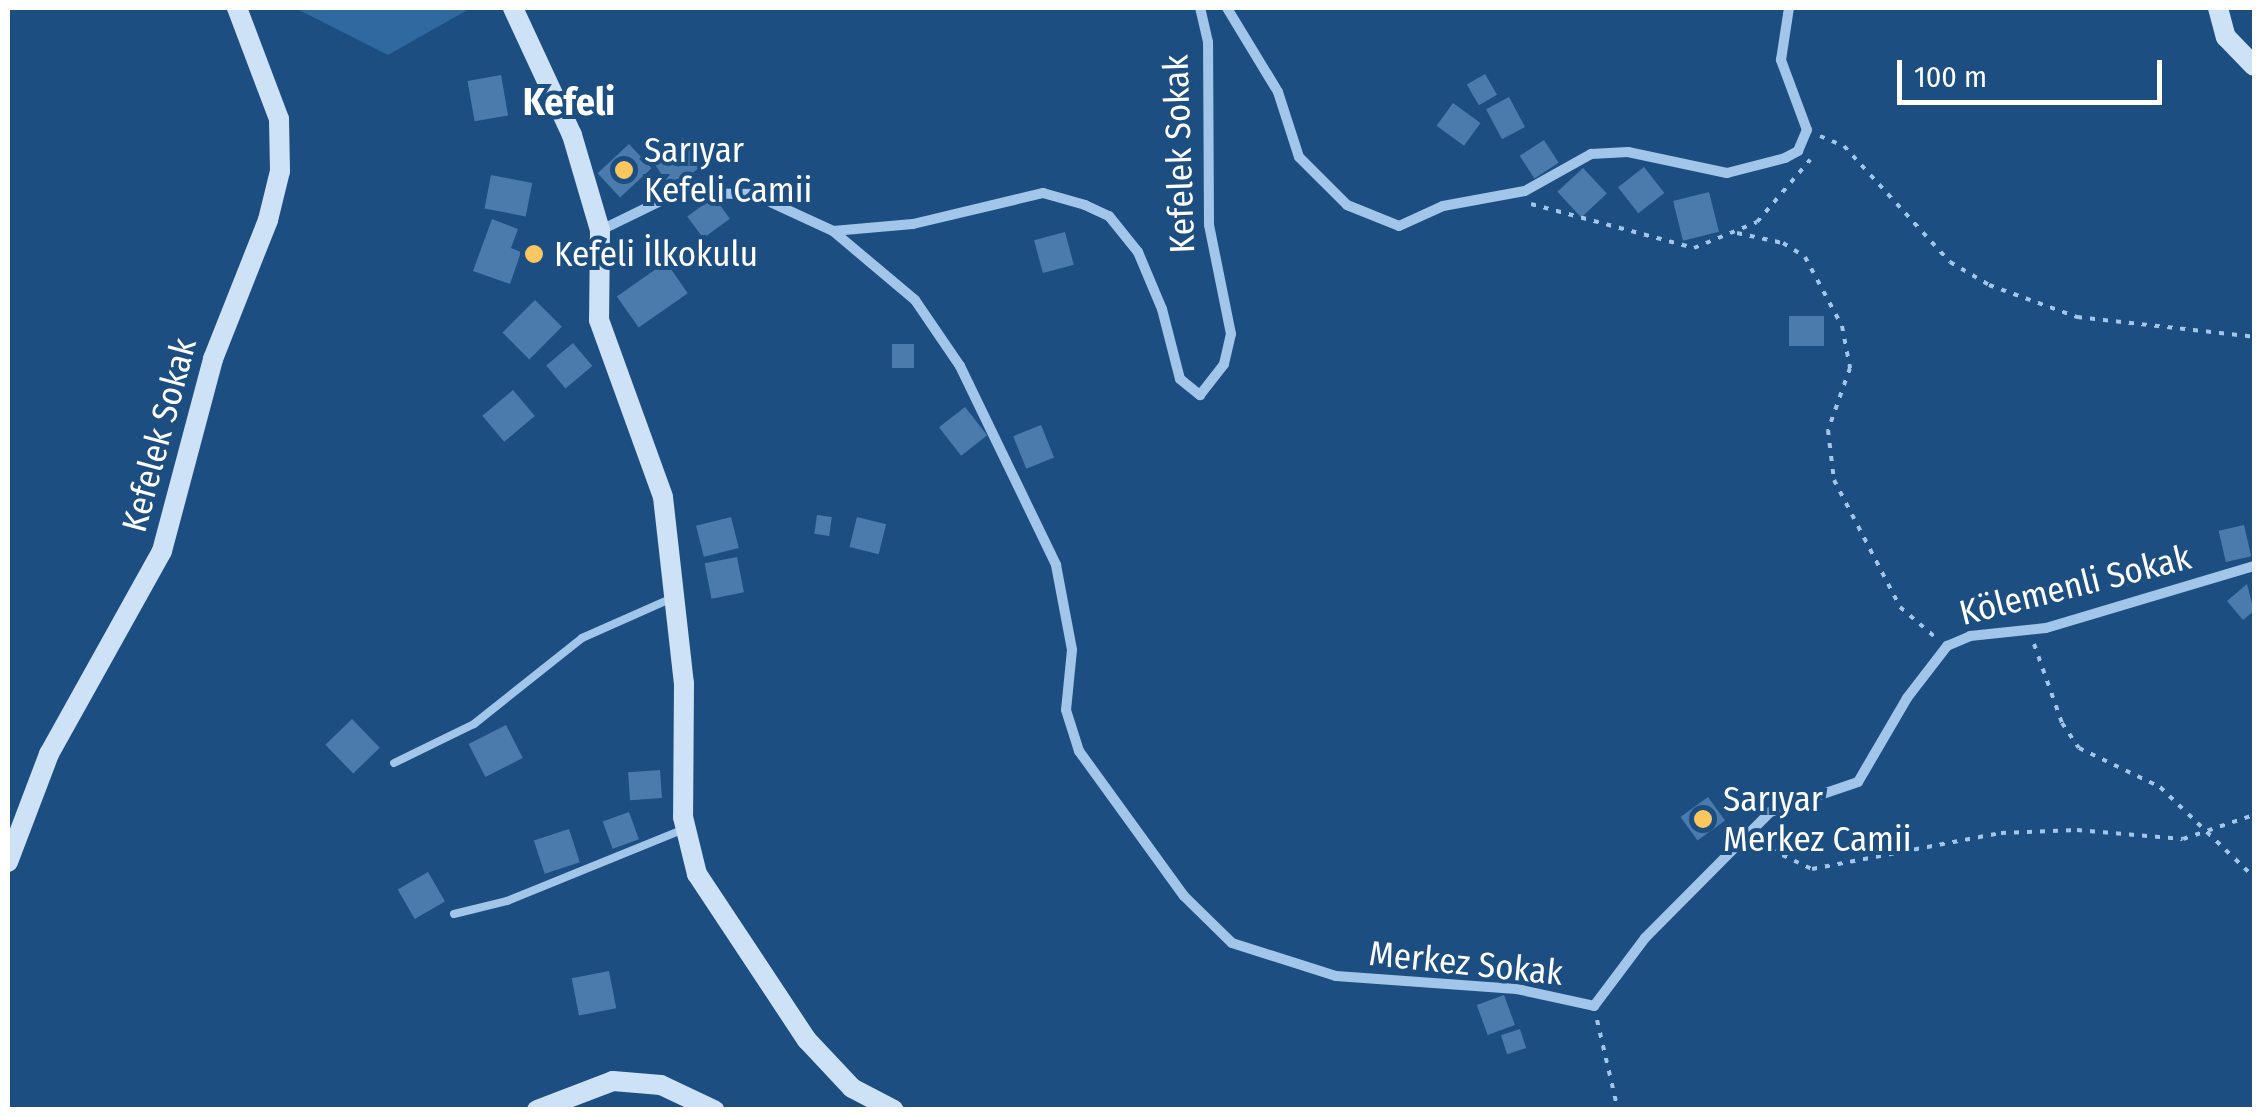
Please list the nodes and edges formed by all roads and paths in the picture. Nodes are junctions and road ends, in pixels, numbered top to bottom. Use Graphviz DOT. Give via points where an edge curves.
graph roads {
  1 [pos="237,8"];
  2 [pos="513,8"];
  3 [pos="1200,8"];
  4 [pos="1226,8"];
  5 [pos="1789,8"];
  6 [pos="2218,8"];
  7 [pos="2254,66"];
  8 [pos="1806,135"];
  9 [pos="1503,195"];
  10 [pos="600,230"];
  11 [pos="833,230"];
  12 [pos="1736,233"];
  13 [pos="2254,337"];
  14 [pos="2254,566"];
  15 [pos="674,598"];
  16 [pos="2029,630"];
  17 [pos="1948,646"];
  18 [pos="394,763"];
  19 [pos="2254,815"];
  20 [pos="684,829"];
  21 [pos="2211,832"];
  22 [pos="1744,836"];
  23 [pos="8,862"];
  24 [pos="2254,878"];
  25 [pos="454,914"];
  26 [pos="1232,943"];
  27 [pos="1594,1006"];
  28 [pos="537,1110"];
  29 [pos="714,1110"];
  30 [pos="894,1110"];
  31 [pos="1618,1110"];
  1 -- 23 [label="street, Kefelek Sokak" via="279,120 280,171 268,220 213,359 162,551 49,754"];
  2 -- 10 [label="street" via="561,106"];
  3 -- 11 [label="street, Kefelek Sokak" via="1208,42 1209,225 1232,334 1224,364 1200,395 1180,379 1138,252 1123,229 1097,211 1044,193 913,224"];
  4 -- 9 [label="street" via="1278,92 1299,157 1348,205 1399,226 1442,206"];
  5 -- 8 [label="street" via="1781,60"];
  6 -- 7 [label="street" via="2226,37"];
  8 -- 9 [label="street" via="1785,158 1727,173 1628,152 1592,154 1542,184"];
  8 -- 12 [label="path" via="1809,167 1757,222"];
  8 -- 13 [label="path" via="1844,146 1950,262 1989,285 2076,316"];
  9 -- 12 [label="path" via="1679,248"];
  10 -- 11 [label="street, Kefelek Sokak" via="677,193 719,189 753,194"];
  10 -- 15 [label="street" via="600,320 663,497"];
  11 -- 26 [label="street, Kefelek Sokak" via="916,300 960,366 1056,565 1072,650 1066,710 1079,751 1184,896"];
  12 -- 17 [label="path" via="1782,244 1812,266 1850,349 1828,430 1834,480 1900,607"];
  14 -- 16 [label="street, Kölemenli Sokak"];
  15 -- 18 [label="lane" via="582,638 474,724"];
  15 -- 20 [label="street" via="685,700"];
  16 -- 17 [label="street, Kölemenli Sokak" via="1970,636"];
  16 -- 21 [label="path" via="2062,723 2079,748 2160,787"];
  17 -- 22 [label="street, Kölemenli Sokak" via="1907,698 1858,782 1796,799"];
  19 -- 21 [label="path"];
  20 -- 25 [label="lane" via="508,900"];
  20 -- 30 [label="street" via="704,888 781,1008 839,1077"];
  21 -- 22 [label="path" via="2182,840 2077,830 2001,834 1812,869 1788,863"];
  21 -- 24 [label="path"];
  22 -- 27 [label="street, Kölemenli Sokak" via="1645,938"];
  26 -- 27 [label="street, Merkez Sokak" via="1336,976 1517,989"];
  27 -- 31 [label="path, Merkez Sokak"];
  28 -- 29 [label="street" via="614,1081 661,1085"];
}
